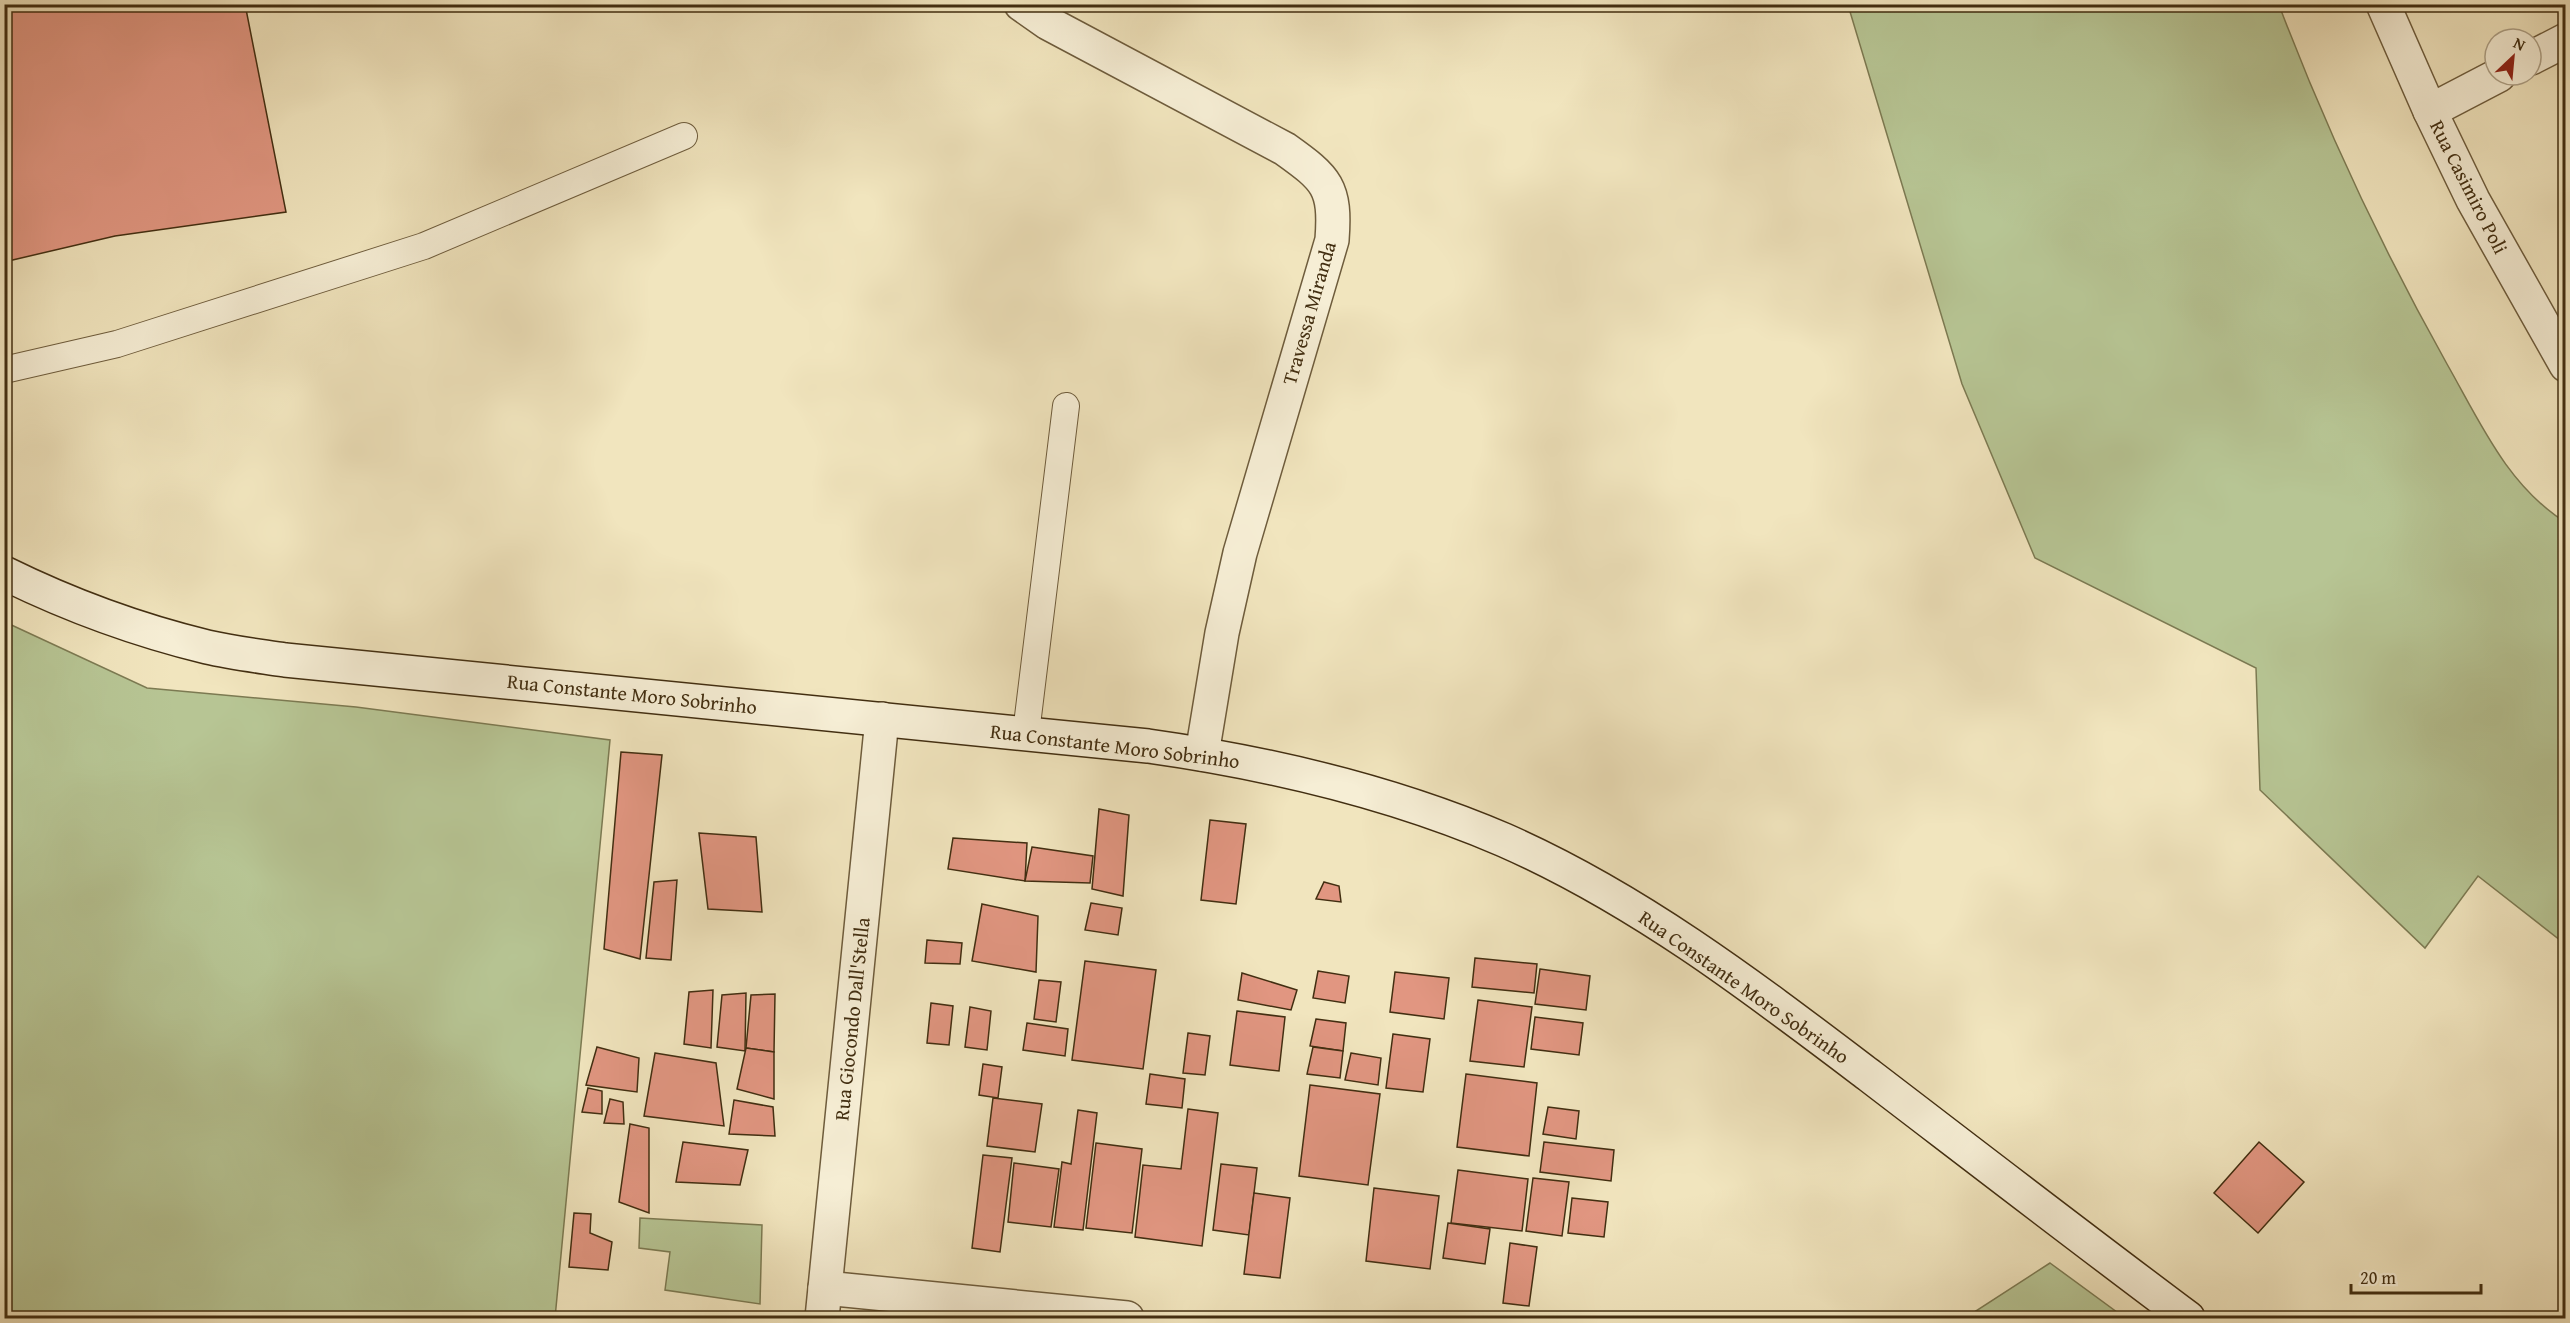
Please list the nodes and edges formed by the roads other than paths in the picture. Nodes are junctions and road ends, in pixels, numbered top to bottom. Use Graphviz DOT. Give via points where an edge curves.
graph roads {
  1 [pos="1021,4"];
  2 [pos="2383,4"];
  3 [pos="2565,40"];
  4 [pos="2543,52"];
  5 [pos="2483,83"];
  6 [pos="2430,111"];
  7 [pos="684,136"];
  8 [pos="2565,365"];
  9 [pos="4,370"];
  10 [pos="1066,406"];
  11 [pos="4,573"];
  12 [pos="882,719"];
  13 [pos="1026,733"];
  14 [pos="1202,754"];
  15 [pos="824,1303"];
  16 [pos="1127,1318"];
  17 [pos="2188,1318"];
  1 -- 14 [label="main road, Travessa Miranda" via="1048,23 1285,149 1312,168 1328,187 1334,211 1332,240 1240,553"];
  2 -- 6 [label="main road, Rua Casimiro Poli"];
  3 -- 4 [label="main road"];
  5 -- 6 [label="main road"];
  6 -- 8 [label="main road, Rua Casimiro Poli" via="2473,200"];
  7 -- 9 [label="lane" via="424,246 117,344"];
  10 -- 13 [label="lane"];
  11 -- 12 [label="main road, Rua Constante Moro Sobrinho" via="140,629 209,648 285,660"];
  12 -- 13 [label="main road, Rua Constante Moro Sobrinho"];
  12 -- 15 [label="main road, Rua Giocondo Dall'Stella"];
  13 -- 14 [label="main road, Rua Constante Moro Sobrinho"];
  14 -- 17 [label="main road, Rua Constante Moro Sobrinho" via="1345,785 1416,807 1504,840 1579,877 1663,926 1760,993"];
  15 -- 16 [label="main road"];
}
